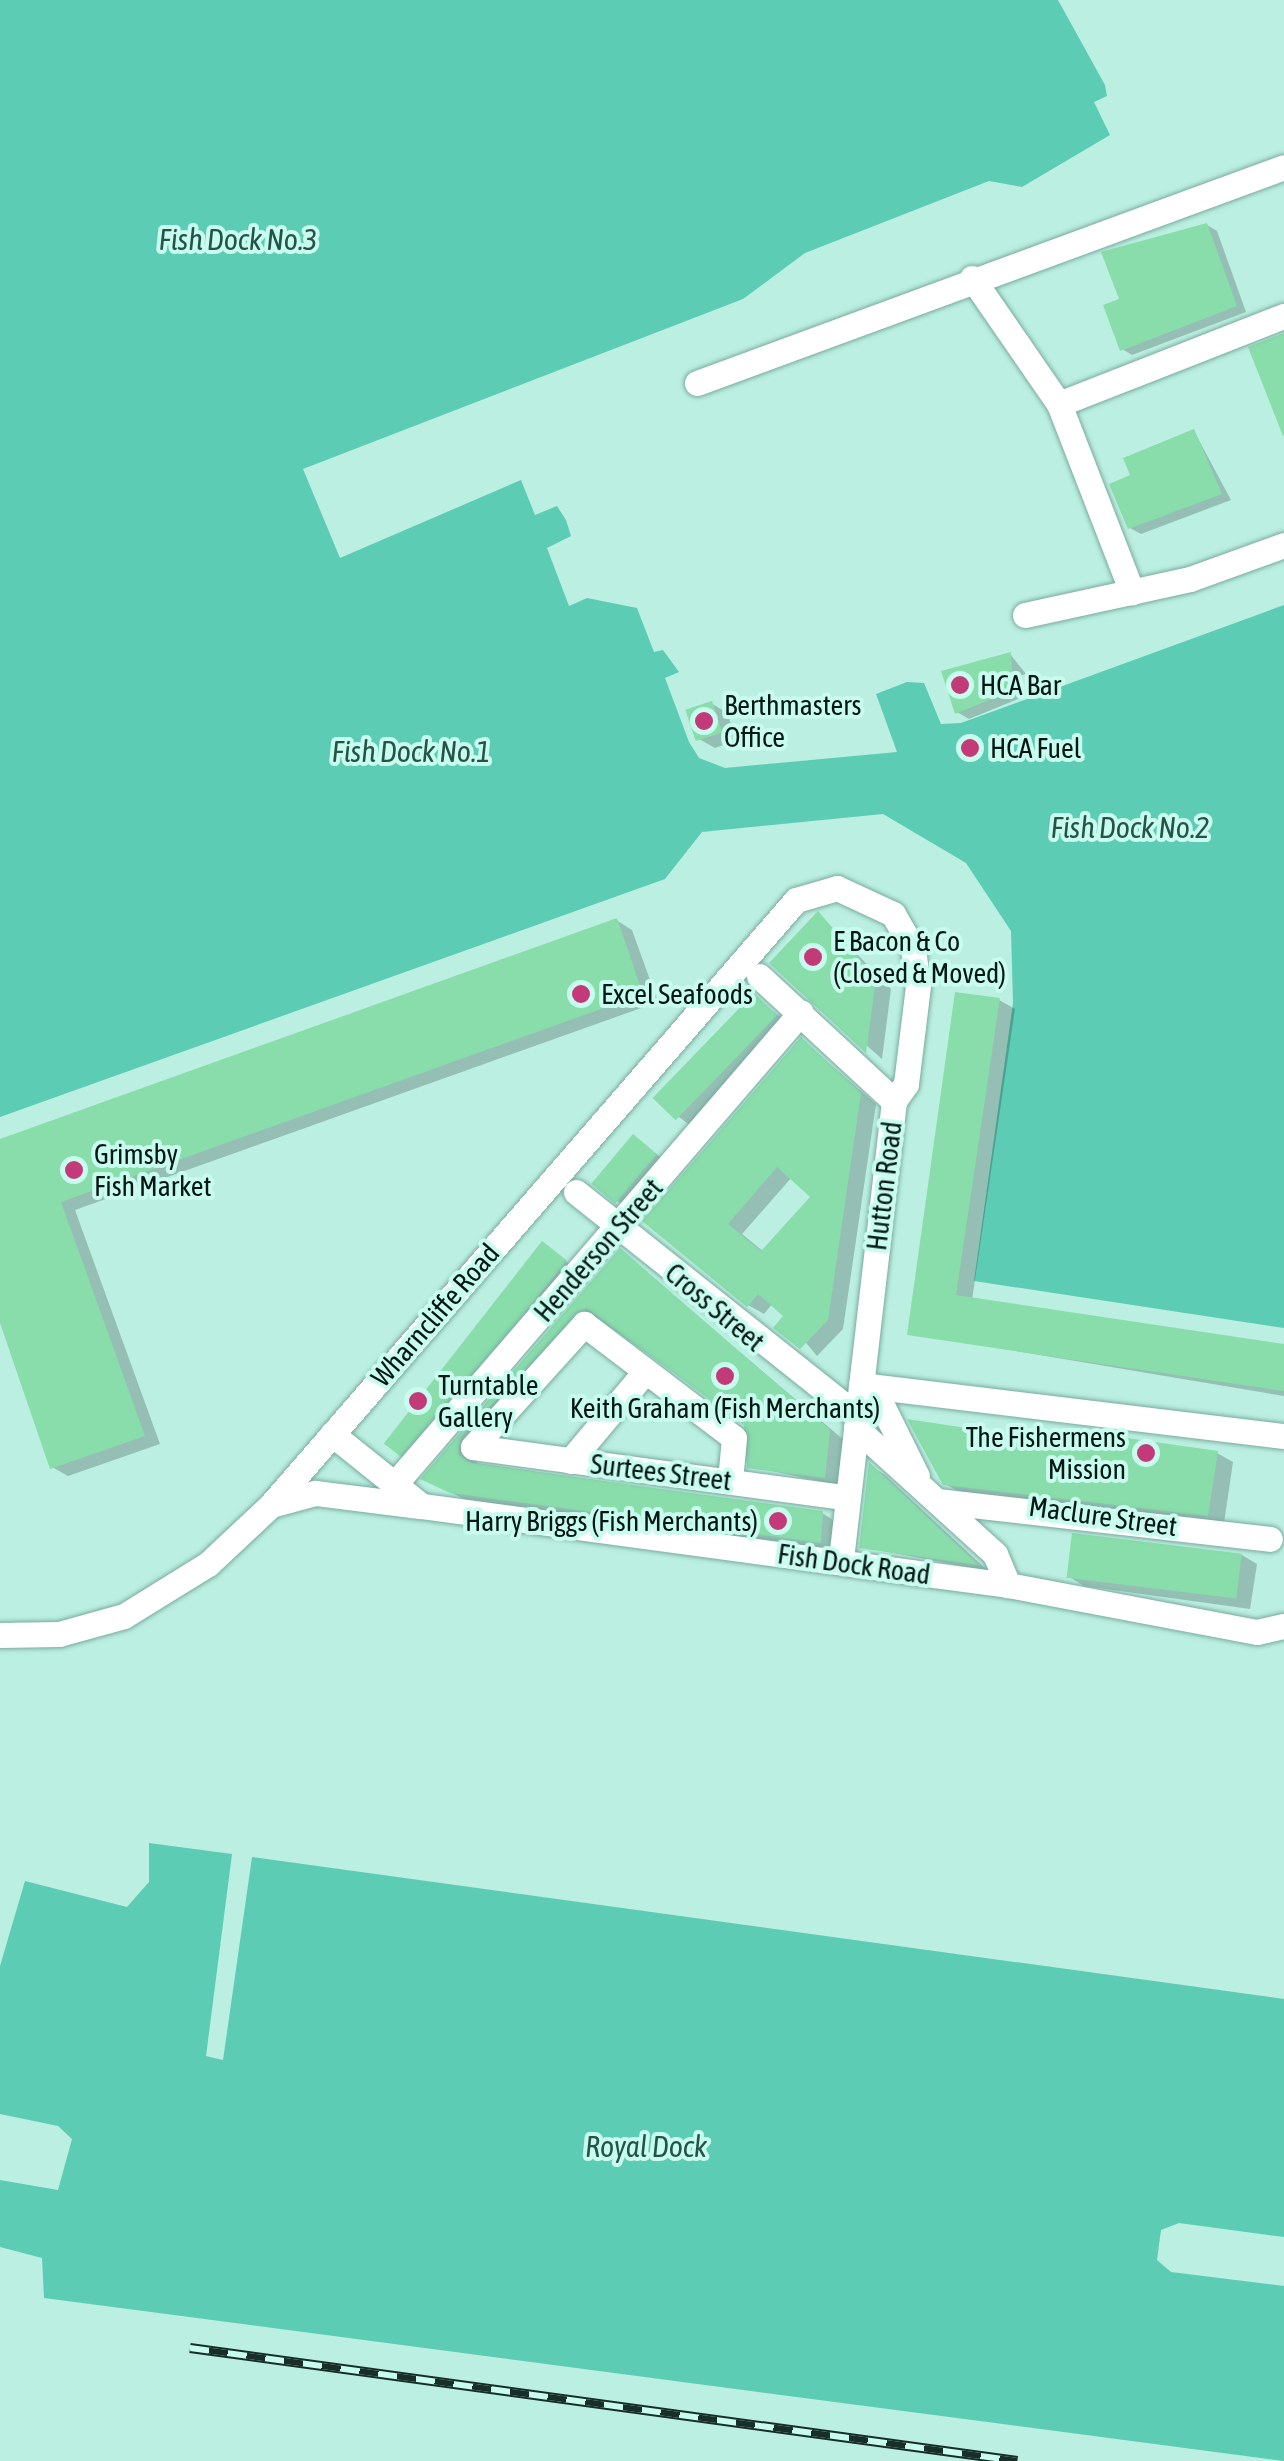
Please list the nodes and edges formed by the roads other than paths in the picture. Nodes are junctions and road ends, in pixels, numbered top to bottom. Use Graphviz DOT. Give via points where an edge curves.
graph roads {
  1 [pos="1284,167"];
  2 [pos="972,278"];
  3 [pos="1284,316"];
  4 [pos="697,384"];
  5 [pos="1059,404"];
  6 [pos="1284,545"];
  7 [pos="1132,592"];
  8 [pos="1025,615"];
  9 [pos="806,893"];
  10 [pos="760,976"];
  11 [pos="801,1012"];
  12 [pos="894,1101"];
  13 [pos="576,1192"];
  14 [pos="618,1226"];
  15 [pos="643,1374"];
  16 [pos="867,1386"];
  17 [pos="857,1422"];
  18 [pos="332,1434"];
  19 [pos="1284,1436"];
  20 [pos="570,1460"];
  21 [pos="730,1480"];
  22 [pos="392,1486"];
  23 [pos="930,1495"];
  24 [pos="848,1498"];
  25 [pos="272,1506"];
  26 [pos="422,1506"];
  27 [pos="1270,1539"];
  28 [pos="840,1562"];
  29 [pos="1008,1585"];
  30 [pos="1284,1627"];
  31 [pos="0,1636"];
  1 -- 2 [label="street"];
  2 -- 4 [label="street"];
  2 -- 5 [label="street"];
  3 -- 5 [label="street"];
  5 -- 7 [label="street"];
  6 -- 7 [label="street"];
  7 -- 8 [label="street"];
  9 -- 12 [label="street, Hutton Road" via="868,895 913,948 906,1084"];
  9 -- 18 [label="street, Wharncliffe Road"];
  10 -- 11 [label="street"];
  11 -- 12 [label="street"];
  11 -- 14 [label="street, Henderson Street"];
  12 -- 16 [label="street, Hutton Road"];
  13 -- 14 [label="street, Cross Street"];
  14 -- 17 [label="street, Cross Street"];
  14 -- 22 [label="street, Henderson Street"];
  15 -- 20 [label="street"];
  15 -- 20 [label="street, Surtees Street" via="584,1324 474,1448"];
  15 -- 21 [label="street" via="734,1438"];
  16 -- 17 [label="street, Hutton Road"];
  16 -- 19 [label="street"];
  16 -- 23 [label="street, Cross Street"];
  17 -- 23 [label="street, Cross Street"];
  17 -- 24 [label="street, Hutton Road"];
  18 -- 22 [label="street, Fish Dock Road"];
  18 -- 25 [label="street, Wharncliffe Road"];
  20 -- 21 [label="street, Surtees Street"];
  21 -- 24 [label="street, Surtees Street"];
  22 -- 26 [label="street, Fish Dock Road"];
  23 -- 27 [label="street, Maclure Street"];
  23 -- 29 [label="street, Cross Street" via="995,1554"];
  24 -- 28 [label="street, Hutton Road"];
  25 -- 26 [label="street, Fish Dock Road" via="315,1493"];
  25 -- 31 [label="street, Wharncliffe Road" via="156,1601 74,1631"];
  26 -- 28 [label="street, Fish Dock Road"];
  28 -- 29 [label="street, Fish Dock Road"];
  29 -- 30 [label="street, Fish Dock Road" via="1256,1632"];
}
